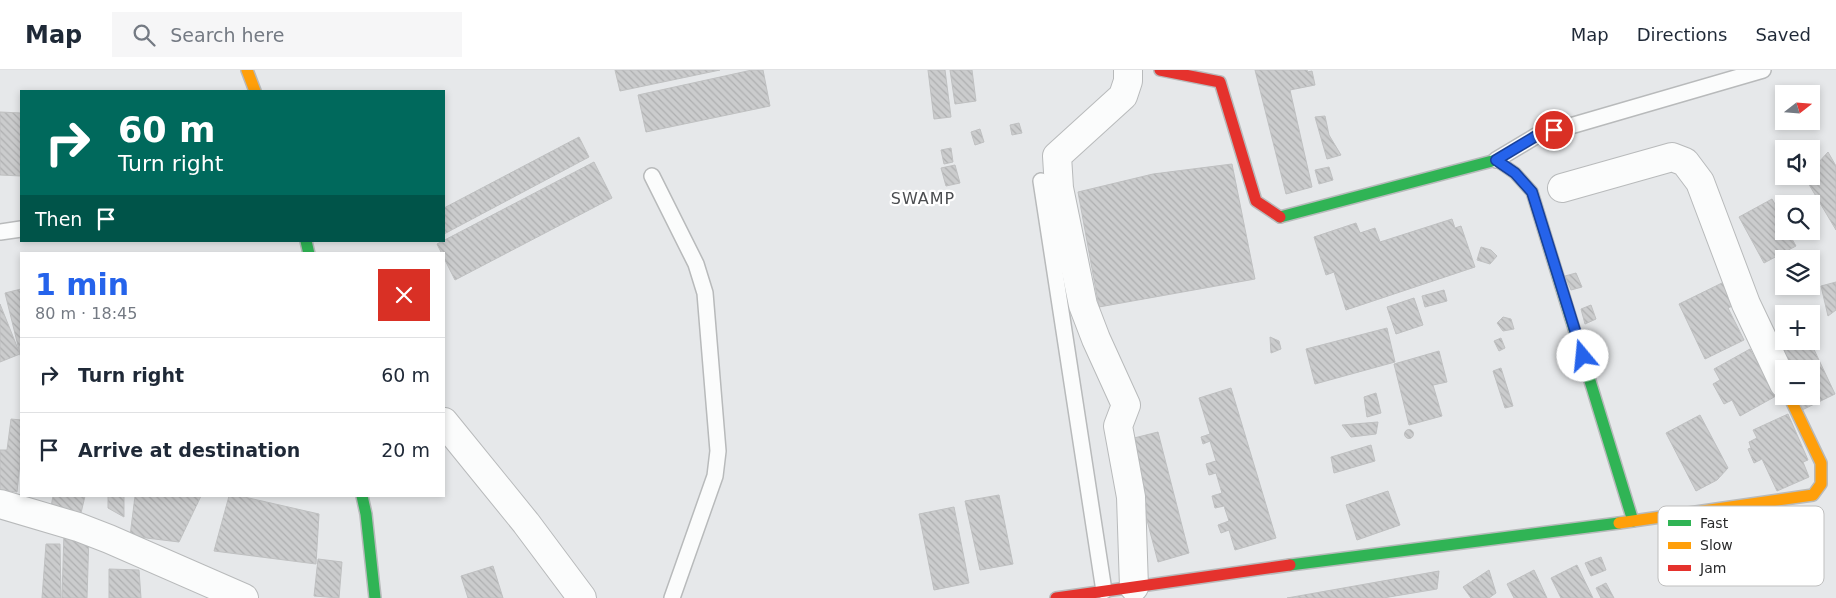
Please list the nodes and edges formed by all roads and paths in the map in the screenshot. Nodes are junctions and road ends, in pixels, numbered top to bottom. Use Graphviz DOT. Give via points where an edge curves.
graph roads {
  1 [pos="247,70"];
  2 [pos="1128,70"];
  3 [pos="1160,70"];
  4 [pos="1763,70"];
  5 [pos="255,90"];
  6 [pos="1496,160"];
  7 [pos="652,176"];
  8 [pos="1041,181"];
  9 [pos="1562,188"];
  10 [pos="20,229"];
  11 [pos="0,232"];
  12 [pos="1775,365"];
  13 [pos="1793,405"];
  14 [pos="445,423"];
  15 [pos="362,497"];
  16 [pos="0,504"];
  17 [pos="1737,506"];
  18 [pos="1658,518"];
  19 [pos="1634,521"];
  20 [pos="1134,587"];
  21 [pos="1104,592"];
  22 [pos="244,598"];
  23 [pos="375,598"];
  24 [pos="582,598"];
  25 [pos="672,598"];
  26 [pos="1056,598"];
  1 -- 5 [label="street"];
  2 -- 20 [label="street" via="1123,96 1057,156 1059,188 1083,305 1126,404 1118,426 1131,497"];
  3 -- 6 [label="street" via="1220,82 1256,201 1281,218"];
  4 -- 6 [label="lane" via="1536,136"];
  6 -- 19 [label="street" via="1515,173 1532,192"];
  7 -- 25 [label="lane" via="696,264 705,293 718,451 715,476"];
  8 -- 21 [label="lane"];
  9 -- 12 [label="street" via="1672,157 1686,162 1700,182 1746,304"];
  10 -- 11 [label="lane"];
  13 -- 17 [label="street" via="1821,463 1821,484 1813,495"];
  14 -- 24 [label="street"];
  15 -- 23 [label="street"];
  16 -- 22 [label="street" via="78,527"];
  18 -- 19 [label="street"];
  19 -- 20 [label="street"];
  20 -- 21 [label="street"];
  21 -- 26 [label="street"];
}
